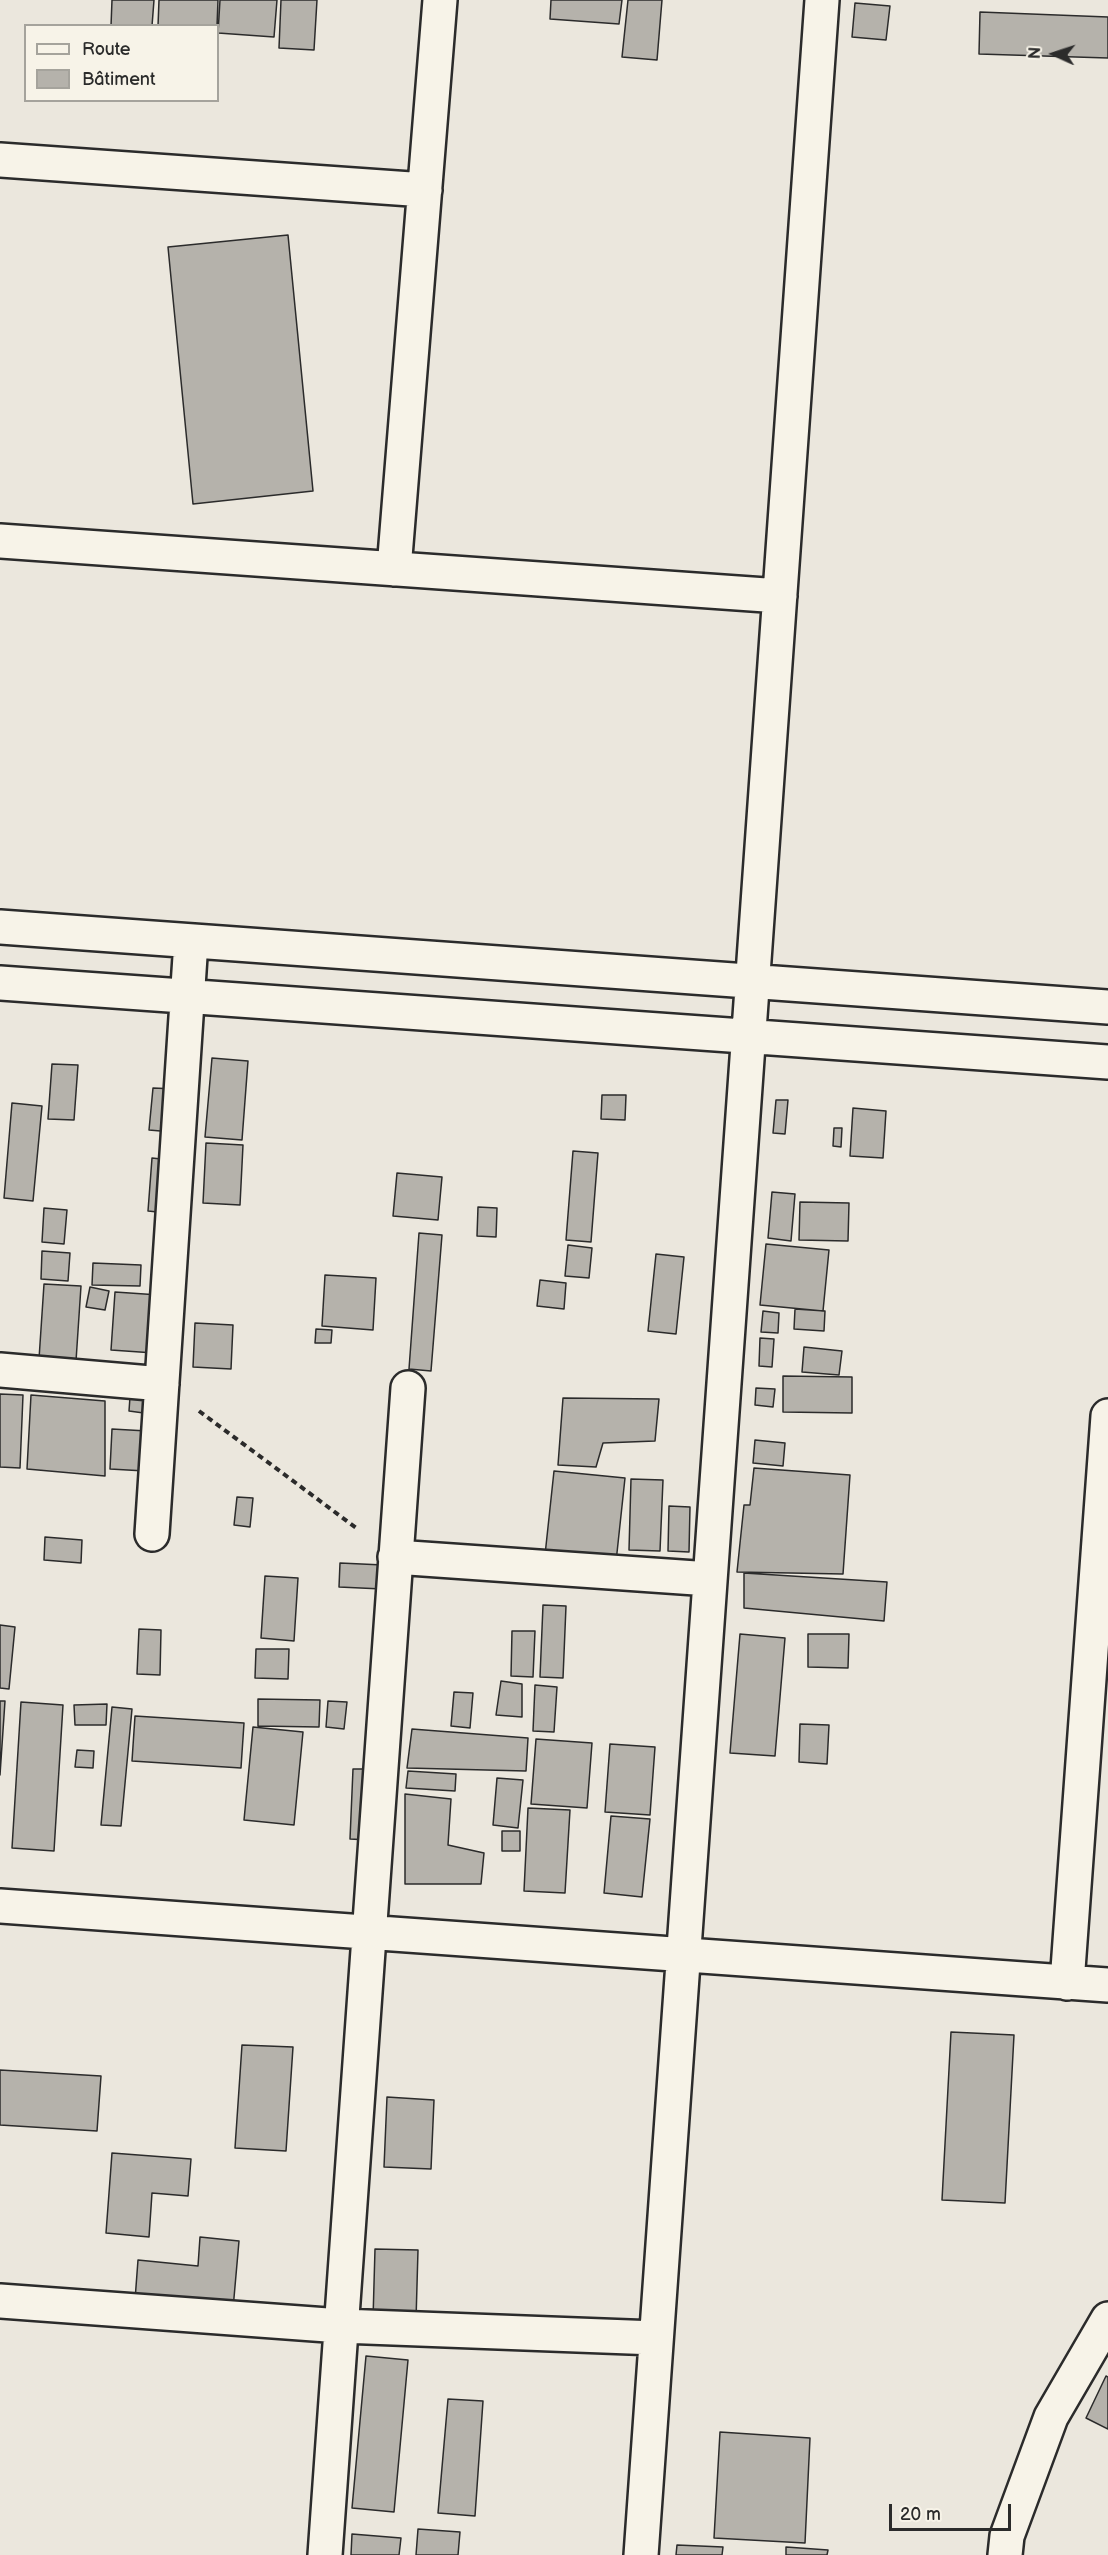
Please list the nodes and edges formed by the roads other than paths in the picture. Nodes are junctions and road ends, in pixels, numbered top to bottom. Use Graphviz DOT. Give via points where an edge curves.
graph roads {
  1 [pos="440,0"];
  2 [pos="822,0"];
  3 [pos="0,160"];
  4 [pos="425,190"];
  5 [pos="0,541"];
  6 [pos="394,569"];
  7 [pos="780,596"];
  8 [pos="0,927"];
  9 [pos="191,941"];
  10 [pos="752,981"];
  11 [pos="0,982"];
  12 [pos="188,996"];
  13 [pos="1108,1006"];
  14 [pos="749,1036"];
  15 [pos="1108,1062"];
  16 [pos="0,1370"];
  17 [pos="162,1384"];
  18 [pos="408,1388"];
  19 [pos="1108,1416"];
  20 [pos="152,1534"];
  21 [pos="395,1557"];
  22 [pos="710,1579"];
  23 [pos="0,1906"];
  24 [pos="369,1933"];
  25 [pos="683,1955"];
  26 [pos="1068,1983"];
  27 [pos="1108,1985"];
  28 [pos="0,2301"];
  29 [pos="1108,2319"];
  30 [pos="341,2326"];
  31 [pos="656,2338"];
  32 [pos="325,2555"];
  33 [pos="641,2555"];
  34 [pos="1005,2555"];
  1 -- 4 [label="street"];
  2 -- 7 [label="street"];
  3 -- 4 [label="street"];
  4 -- 6 [label="street"];
  5 -- 6 [label="street"];
  6 -- 7 [label="street"];
  7 -- 10 [label="street"];
  8 -- 9 [label="street"];
  9 -- 10 [label="street"];
  9 -- 12 [label="street"];
  10 -- 13 [label="street"];
  10 -- 14 [label="street"];
  11 -- 12 [label="street"];
  12 -- 14 [label="street"];
  12 -- 17 [label="street"];
  14 -- 15 [label="street"];
  14 -- 22 [label="street"];
  16 -- 17 [label="street"];
  17 -- 20 [label="street"];
  18 -- 21 [label="street"];
  19 -- 26 [label="street"];
  21 -- 22 [label="street"];
  21 -- 24 [label="street"];
  22 -- 25 [label="street"];
  23 -- 24 [label="street"];
  24 -- 25 [label="street"];
  24 -- 30 [label="street"];
  25 -- 26 [label="street"];
  25 -- 31 [label="street"];
  26 -- 27 [label="street"];
  28 -- 30 [label="street"];
  29 -- 34 [label="street" via="1051,2417 1007,2536"];
  30 -- 31 [label="street"];
  30 -- 32 [label="street"];
  31 -- 33 [label="street"];
}
